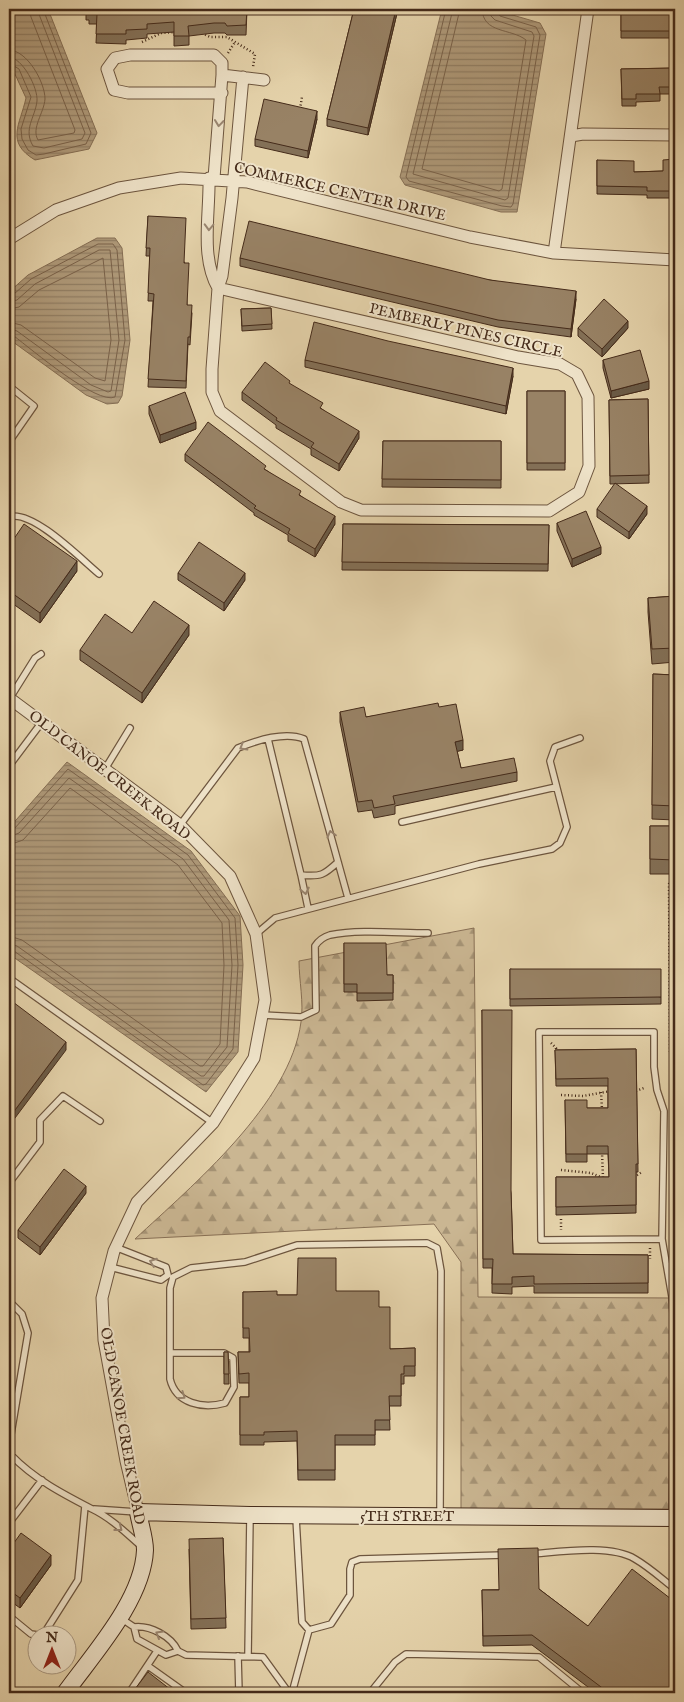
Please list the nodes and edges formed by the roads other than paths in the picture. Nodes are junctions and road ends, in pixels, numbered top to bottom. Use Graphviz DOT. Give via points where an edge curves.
graph roads {
  1 [pos="588,9"];
  2 [pos="222,75"];
  3 [pos="243,76"];
  4 [pos="264,80"];
  5 [pos="222,93"];
  6 [pos="675,135"];
  7 [pos="571,136"];
  8 [pos="211,178"];
  9 [pos="234,180"];
  10 [pos="9,239"];
  11 [pos="554,253"];
  12 [pos="675,260"];
  13 [pos="218,288"];
  14 [pos="9,386"];
  15 [pos="9,442"];
  16 [pos="9,517"];
  17 [pos="99,574"];
  18 [pos="41,654"];
  19 [pos="9,698"];
  20 [pos="42,722"];
  21 [pos="130,728"];
  22 [pos="580,738"];
  23 [pos="268,739"];
  24 [pos="9,765"];
  25 [pos="104,769"];
  26 [pos="556,786"];
  27 [pos="402,822"];
  28 [pos="180,825"];
  29 [pos="338,862"];
  30 [pos="301,875"];
  31 [pos="348,898"];
  32 [pos="308,908"];
  33 [pos="428,933"];
  34 [pos="256,934"];
  35 [pos="9,978"];
  36 [pos="262,1015"];
  37 [pos="100,1121"];
  38 [pos="213,1123"];
  39 [pos="9,1183"];
  40 [pos="662,1239"];
  41 [pos="115,1248"];
  42 [pos="110,1267"];
  43 [pos="170,1276"];
  44 [pos="9,1301"];
  45 [pos="171,1353"];
  46 [pos="10,1456"];
  47 [pos="674,1472"];
  48 [pos="42,1480"];
  49 [pos="85,1506"];
  50 [pos="92,1508"];
  51 [pos="138,1512"];
  52 [pos="250,1515"];
  53 [pos="296,1516"];
  54 [pos="440,1516"];
  55 [pos="673,1518"];
  56 [pos="9,1523"];
  57 [pos="145,1549"];
  58 [pos="526,1554"];
  59 [pos="508,1555"];
  60 [pos="675,1589"];
  61 [pos="9,1616"];
  62 [pos="119,1617"];
  63 [pos="50,1624"];
  64 [pos="134,1627"];
  65 [pos="309,1630"];
  66 [pos="28,1632"];
  67 [pos="157,1651"];
  68 [pos="178,1651"];
  69 [pos="238,1656"];
  70 [pos="248,1656"];
  71 [pos="148,1666"];
  72 [pos="65,1693"];
  73 [pos="129,1693"];
  74 [pos="186,1693"];
  75 [pos="239,1693"];
  76 [pos="291,1693"];
  77 [pos="370,1693"];
  78 [pos="583,1693"];
  1 -- 7 [label="street"];
  2 -- 3 [label="street"];
  2 -- 5 [label="street, PEMBERLY PINES CIRCLE"];
  2 -- 5 [label="street" via="222,62 214,55 130,55 115,58 108,70 114,90"];
  3 -- 4 [label="street"];
  3 -- 9 [label="street, PEMBERLY PINES CIRCLE"];
  5 -- 8 [label="street, PEMBERLY PINES CIRCLE, one-way"];
  6 -- 7 [label="street"];
  7 -- 11 [label="street"];
  8 -- 9 [label="street, COMMERCE CENTER DRIVE"];
  8 -- 10 [label="street, COMMERCE CENTER DRIVE" via="181,178 119,188 56,210"];
  8 -- 13 [label="street, PEMBERLY PINES CIRCLE, one-way" via="208,248 211,277"];
  9 -- 11 [label="street, COMMERCE CENTER DRIVE" via="470,237"];
  9 -- 13 [label="street, PEMBERLY PINES CIRCLE"];
  11 -- 12 [label="street, COMMERCE CENTER DRIVE"];
  13 -- 13 [label="street, PEMBERLY PINES CIRCLE" via="212,392 220,411 341,502 361,510 549,511 579,492 589,466 588,397 577,374 560,364"];
  14 -- 15 [label="lane" via="34,406"];
  16 -- 17 [label="lane" via="34,521"];
  18 -- 19 [label="lane"];
  19 -- 20 [label="street, OLD CANOE CREEK ROAD"];
  20 -- 24 [label="lane"];
  20 -- 25 [label="street, OLD CANOE CREEK ROAD"];
  21 -- 25 [label="lane"];
  22 -- 26 [label="lane" via="555,747 550,761"];
  23 -- 28 [label="lane, one-way" via="238,748"];
  29 -- 23 [label="lane, one-way" via="304,740 294,735"];
  23 -- 30 [label="lane"];
  25 -- 28 [label="street, OLD CANOE CREEK ROAD"];
  26 -- 27 [label="lane"];
  26 -- 31 [label="lane" via="567,827 560,843 552,849"];
  28 -- 34 [label="street, OLD CANOE CREEK ROAD" via="230,876"];
  29 -- 30 [label="lane" via="325,874"];
  29 -- 31 [label="lane"];
  30 -- 32 [label="lane, one-way"];
  31 -- 32 [label="lane"];
  32 -- 34 [label="lane" via="274,918"];
  33 -- 36 [label="lane" via="344,934 320,939 315,954 316,1010 301,1017"];
  34 -- 36 [label="street, OLD CANOE CREEK ROAD" via="265,1000"];
  35 -- 38 [label="lane"];
  36 -- 38 [label="street, OLD CANOE CREEK ROAD" via="254,1058"];
  37 -- 39 [label="lane" via="63,1096 40,1120 40,1142"];
  38 -- 41 [label="street, OLD CANOE CREEK ROAD" via="137,1202"];
  40 -- 40 [label="lane" via="541,1240 538,1032 654,1032 654,1067 664,1111"];
  40 -- 47 [label="lane" via="674,1329"];
  41 -- 42 [label="street, OLD CANOE CREEK ROAD"];
  43 -- 41 [label="lane, one-way" via="166,1267"];
  42 -- 43 [label="lane" via="161,1280"];
  42 -- 51 [label="street, OLD CANOE CREEK ROAD" via="102,1298 104,1340"];
  43 -- 45 [label="lane"];
  43 -- 54 [label="lane" via="191,1268 245,1262 297,1245 426,1244 437,1248 441,1271"];
  44 -- 46 [label="lane" via="22,1314 28,1333"];
  45 -- 45 [label="lane, one-way" via="170,1379 176,1393 198,1405 210,1407 225,1403 234,1387 233,1358 224,1353"];
  46 -- 48 [label="lane"];
  47 -- 55 [label="lane"];
  48 -- 49 [label="lane"];
  48 -- 56 [label="lane"];
  49 -- 50 [label="lane"];
  49 -- 63 [label="lane" via="78,1580"];
  50 -- 51 [label="lane"];
  50 -- 57 [label="lane, one-way"];
  51 -- 52 [label="street, 5TH STREET"];
  51 -- 57 [label="street, OLD CANOE CREEK ROAD"];
  52 -- 53 [label="street, 5TH STREET"];
  52 -- 70 [label="lane"];
  53 -- 54 [label="street, 5TH STREET"];
  53 -- 65 [label="lane" via="302,1622"];
  54 -- 55 [label="street, 5TH STREET"];
  57 -- 62 [label="street, OLD CANOE CREEK ROAD" via="142,1573 133,1598"];
  58 -- 60 [label="lane" via="564,1551 619,1553 633,1558"];
  59 -- 65 [label="lane" via="360,1559 352,1562 350,1595 331,1624"];
  61 -- 66 [label="lane"];
  62 -- 64 [label="lane"];
  62 -- 72 [label="street, OLD CANOE CREEK ROAD"];
  64 -- 67 [label="lane" via="137,1639"];
  68 -- 64 [label="lane, one-way" via="174,1642 145,1626"];
  65 -- 76 [label="lane"];
  67 -- 68 [label="lane" via="166,1655"];
  67 -- 71 [label="lane"];
  68 -- 69 [label="lane" via="186,1655"];
  69 -- 70 [label="lane"];
  69 -- 75 [label="lane"];
  70 -- 76 [label="lane" via="263,1657"];
  71 -- 73 [label="lane"];
  71 -- 74 [label="lane"];
  77 -- 78 [label="lane" via="402,1656 447,1654 538,1657"];
}
